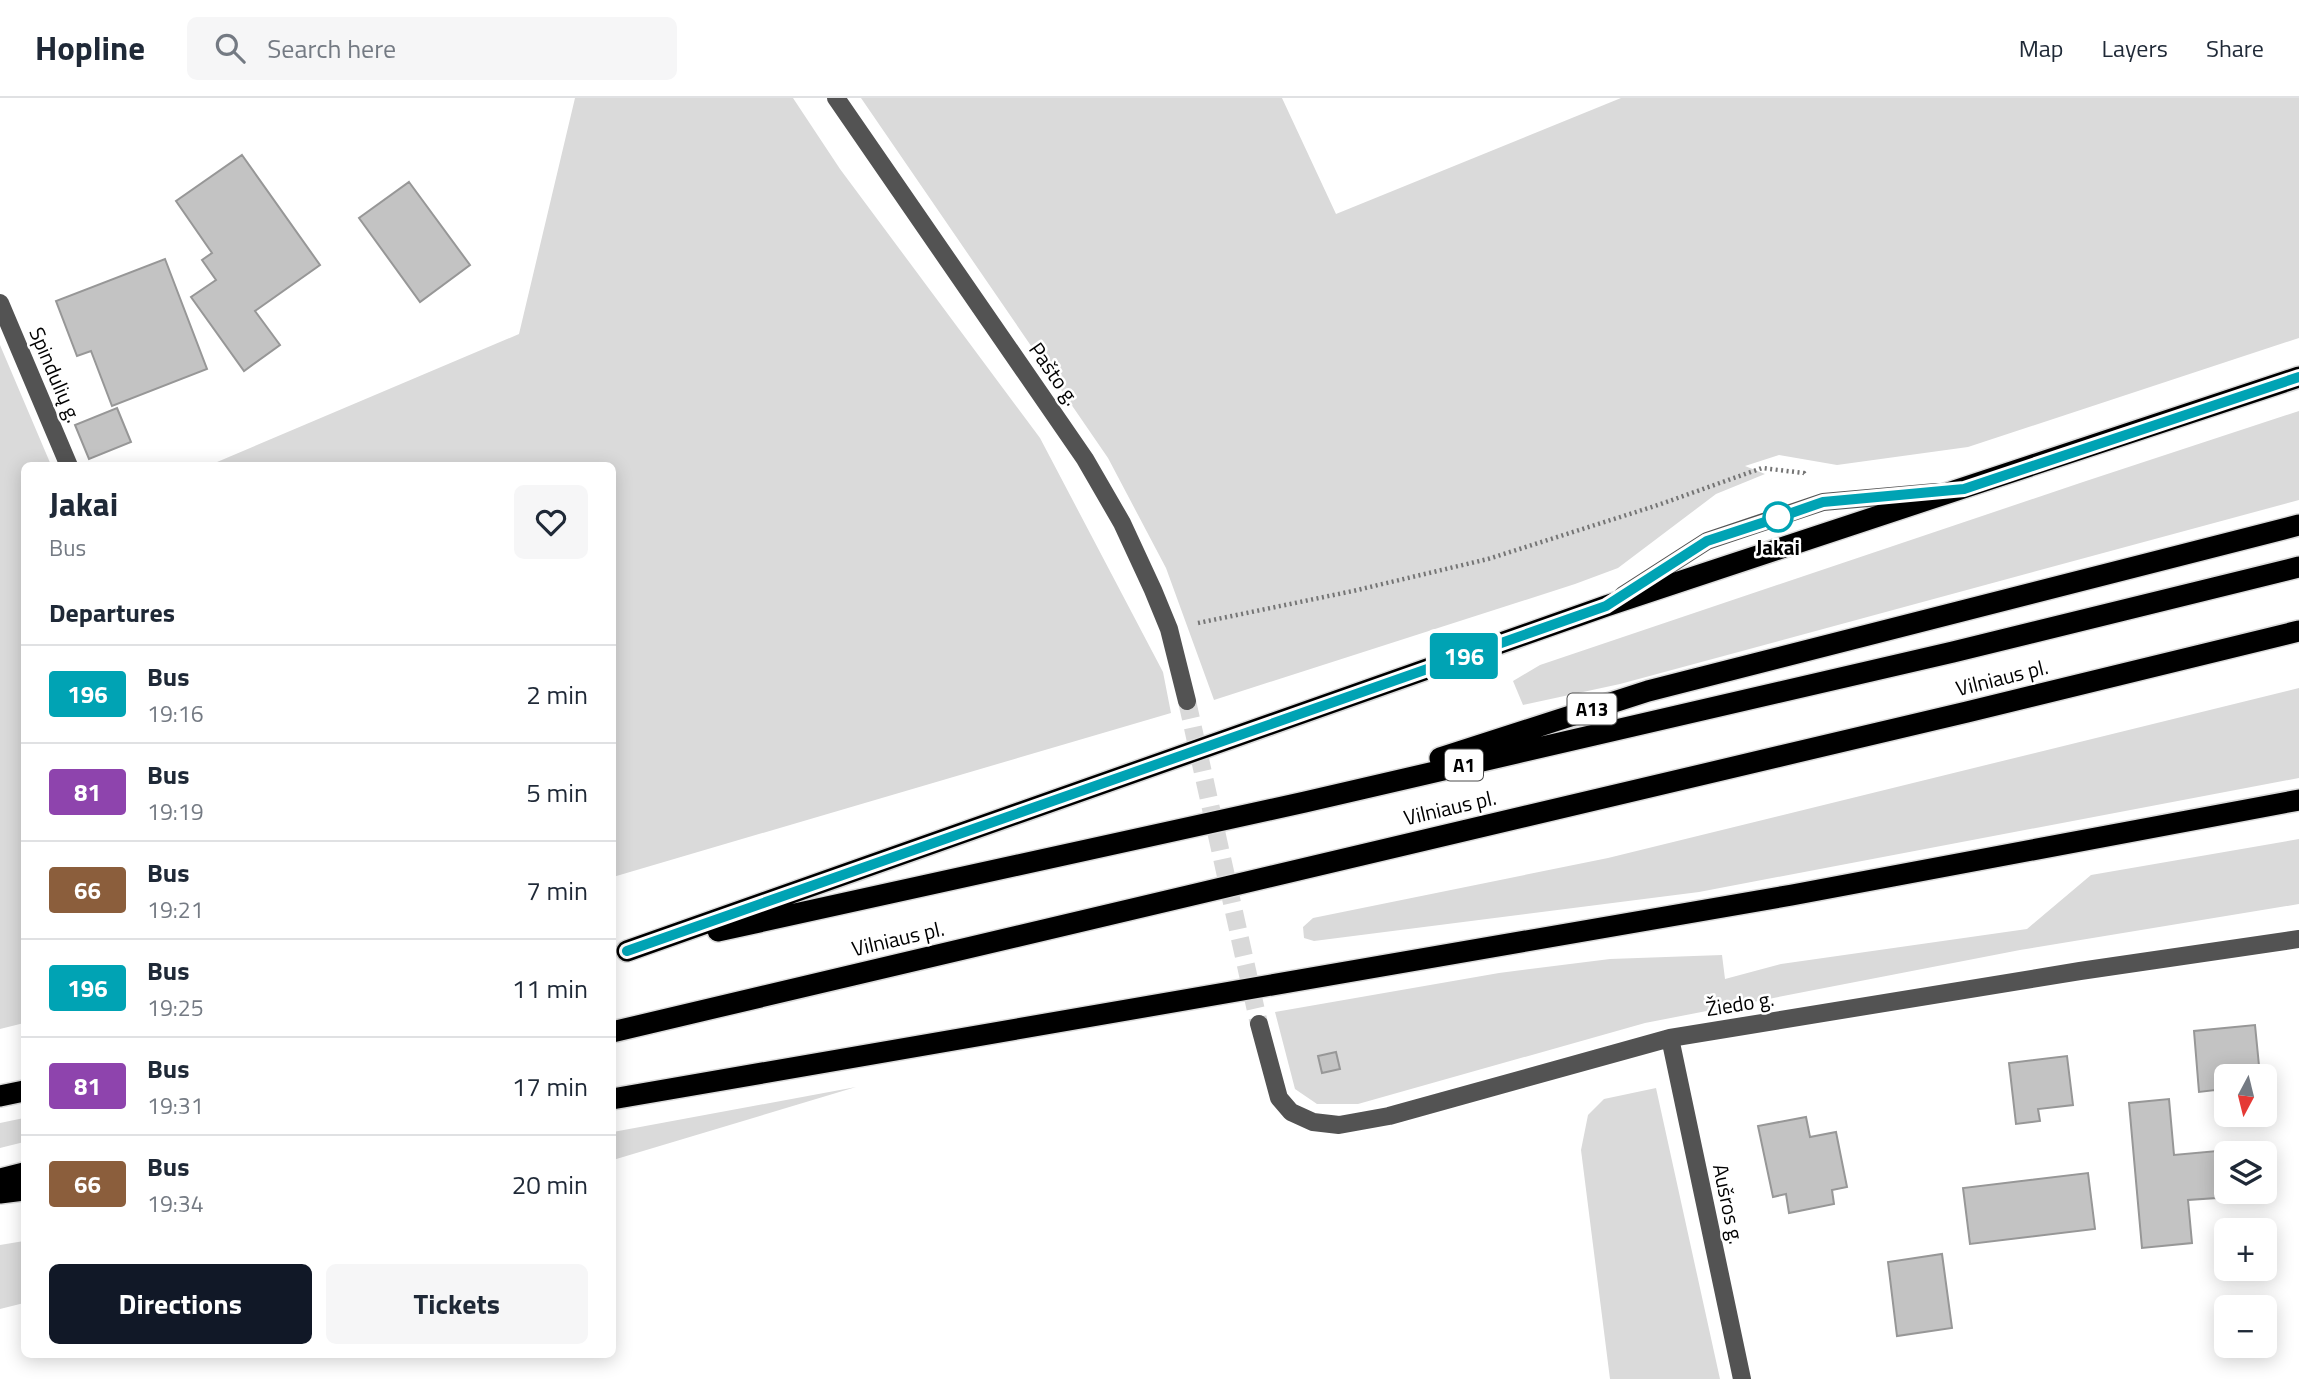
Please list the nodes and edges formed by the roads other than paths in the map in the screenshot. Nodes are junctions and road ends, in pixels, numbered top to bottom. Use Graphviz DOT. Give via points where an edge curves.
graph roads {
  1 [pos="836,98"];
  2 [pos="0,303"];
  3 [pos="2299,377"];
  4 [pos="67,462"];
  5 [pos="1964,489"];
  6 [pos="2299,525"];
  7 [pos="2299,567"];
  8 [pos="1606,606"];
  9 [pos="2299,631"];
  10 [pos="1187,701"];
  11 [pos="2299,800"];
  12 [pos="1305,802"];
  13 [pos="2299,939"];
  14 [pos="620,953"];
  15 [pos="1259,1024"];
  16 [pos="616,1031"];
  17 [pos="1670,1038"];
  18 [pos="21,1092"];
  19 [pos="0,1096"];
  20 [pos="616,1099"];
  21 [pos="21,1174"];
  22 [pos="0,1179"];
  23 [pos="21,1190"];
  24 [pos="0,1193"];
  25 [pos="1742,1379"];
  1 -- 10 [label="street, Pašto g." via="1085,459 1122,523 1169,629"];
  2 -- 4 [label="street, Spindulių g."];
  3 -- 5 [label="highway"];
  5 -- 8 [label="highway"];
  5 -- 8 [label="street" via="1823,502 1707,541"];
  6 -- 12 [label="highway, A13" via="1648,691"];
  7 -- 12 [label="highway, Vilniaus pl. / A1"];
  8 -- 14 [label="highway"];
  9 -- 16 [label="highway, Vilniaus pl."];
  11 -- 20 [label="highway" via="1792,895"];
  12 -- 14 [label="highway, Vilniaus pl. / A1"];
  13 -- 17 [label="street, Žiedo g."];
  15 -- 17 [label="street, Žiedo g." via="1279,1098 1291,1112 1313,1122 1339,1125 1389,1116"];
  17 -- 25 [label="street, Aušros g."];
  18 -- 19 [label="highway"];
  21 -- 22 [label="highway"];
  23 -- 24 [label="highway"];
}
